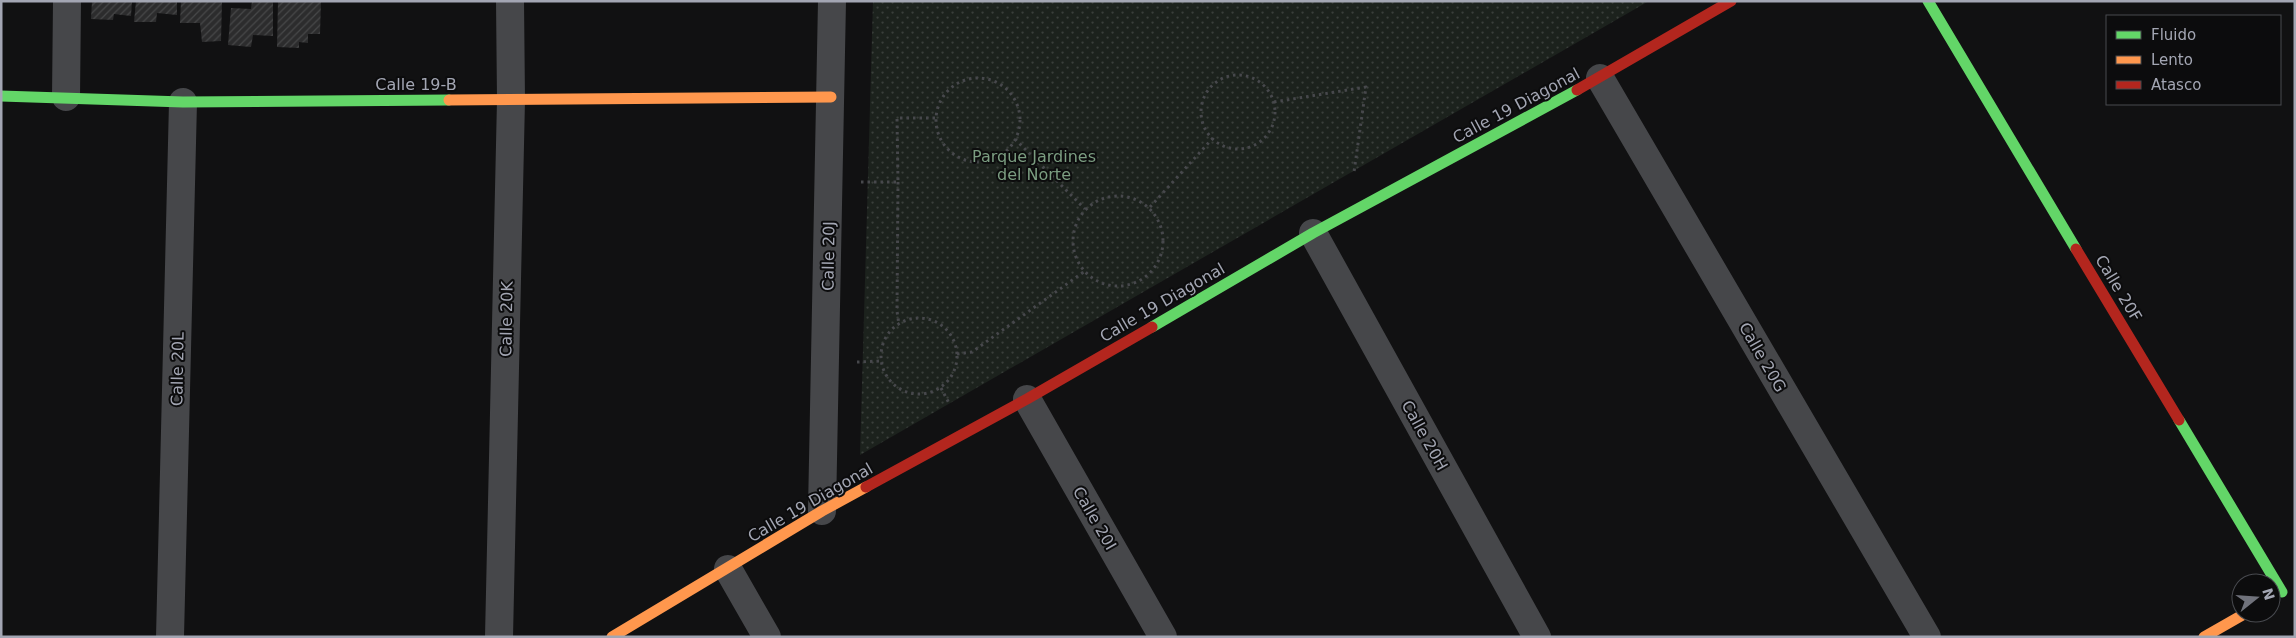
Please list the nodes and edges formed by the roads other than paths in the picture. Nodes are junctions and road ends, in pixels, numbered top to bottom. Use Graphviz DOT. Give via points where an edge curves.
graph roads {
  1 [pos="67,1"];
  2 [pos="510,1"];
  3 [pos="832,1"];
  4 [pos="1731,1"];
  5 [pos="1928,1"];
  6 [pos="1600,78"];
  7 [pos="1,96"];
  8 [pos="66,97"];
  9 [pos="830,97"];
  10 [pos="510,100"];
  11 [pos="183,102"];
  12 [pos="1313,233"];
  13 [pos="1027,399"];
  14 [pos="822,511"];
  15 [pos="728,570"];
  16 [pos="2295,585"];
  17 [pos="2282,592"];
  18 [pos="2231,622"];
  19 [pos="170,637"];
  20 [pos="498,637"];
  21 [pos="612,637"];
  22 [pos="767,637"];
  23 [pos="1163,637"];
  24 [pos="1537,637"];
  25 [pos="1927,637"];
  26 [pos="2204,637"];
  1 -- 8 [label="street"];
  2 -- 10 [label="street, Calle 20K"];
  3 -- 9 [label="street, Calle 20J"];
  4 -- 6 [label="street, Calle 19 Diagonal"];
  5 -- 17 [label="street, Calle 20F"];
  6 -- 12 [label="street, Calle 19 Diagonal"];
  6 -- 25 [label="street, Calle 20G"];
  7 -- 8 [label="street, Calle 19-B"];
  8 -- 11 [label="street, Calle 19-B"];
  9 -- 10 [label="street, Calle 19-B"];
  9 -- 14 [label="street, Calle 20J"];
  10 -- 11 [label="street, Calle 19-B"];
  10 -- 20 [label="street, Calle 20K"];
  11 -- 19 [label="street, Calle 20L"];
  12 -- 13 [label="street, Calle 19 Diagonal"];
  12 -- 24 [label="street, Calle 20H"];
  13 -- 14 [label="street, Calle 19 Diagonal"];
  13 -- 23 [label="street, Calle 20I"];
  14 -- 15 [label="street, Calle 19 Diagonal"];
  15 -- 21 [label="street, Calle 19 Diagonal"];
  15 -- 22 [label="street"];
  16 -- 17 [label="street"];
  18 -- 26 [label="street"];
}
